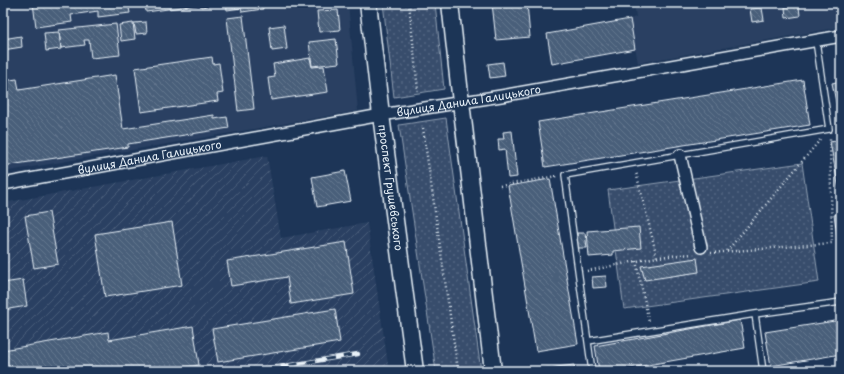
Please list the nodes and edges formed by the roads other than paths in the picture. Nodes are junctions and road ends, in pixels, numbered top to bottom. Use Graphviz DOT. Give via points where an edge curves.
graph roads {
  1 [pos="368,3"];
  2 [pos="450,3"];
  3 [pos="841,36"];
  4 [pos="816,41"];
  5 [pos="461,103"];
  6 [pos="381,116"];
  7 [pos="680,155"];
  8 [pos="3,184"];
  9 [pos="700,251"];
  10 [pos="841,302"];
  11 [pos="755,314"];
  12 [pos="588,341"];
  13 [pos="415,371"];
  14 [pos="493,371"];
  15 [pos="592,371"];
  16 [pos="763,371"];
  1 -- 6 [label="main road, проспект Грушевського"];
  2 -- 5 [label="main road"];
  3 -- 4 [label="street, вулиця Данила Галицького"];
  4 -- 5 [label="street, вулиця Данила Галицького"];
  4 -- 7 [label="lane" via="829,129"];
  5 -- 6 [label="street, вулиця Данила Галицького"];
  5 -- 14 [label="main road"];
  6 -- 8 [label="street, вулиця Данила Галицького"];
  6 -- 13 [label="main road, проспект Грушевського"];
  7 -- 9 [label="street"];
  7 -- 12 [label="lane" via="565,175"];
  10 -- 11 [label="lane"];
  11 -- 12 [label="lane"];
  11 -- 16 [label="lane"];
  12 -- 15 [label="lane"];
}
